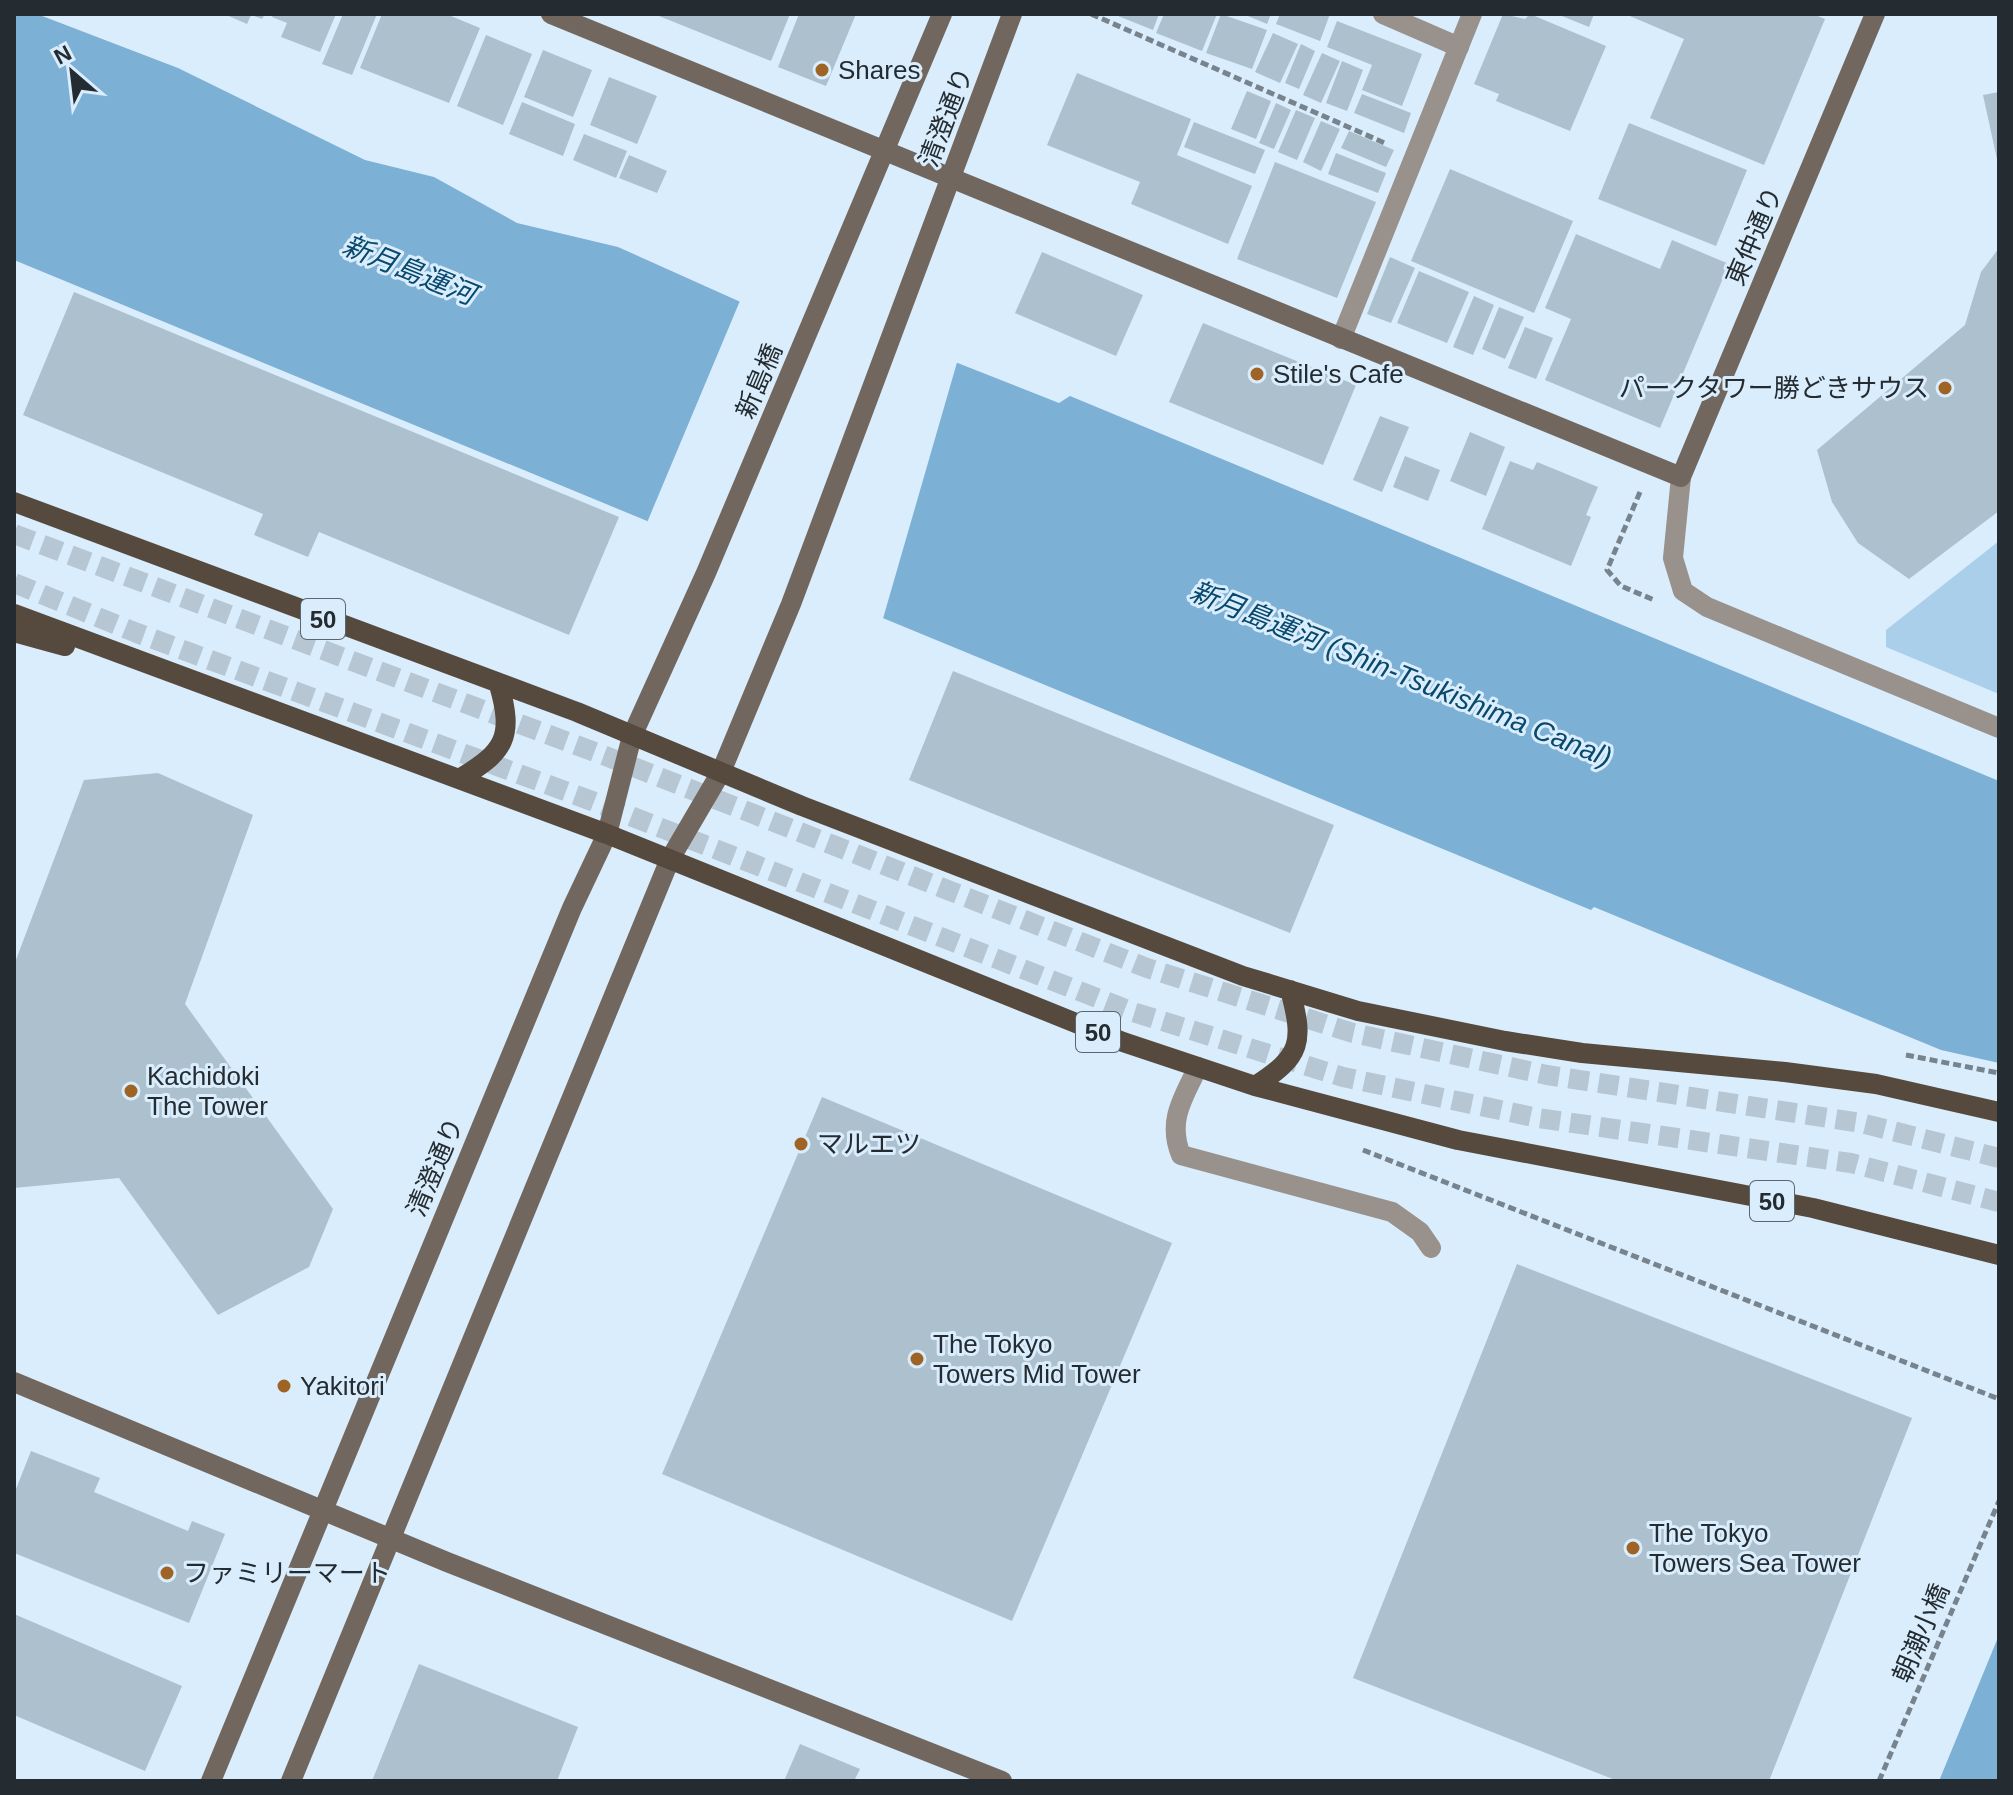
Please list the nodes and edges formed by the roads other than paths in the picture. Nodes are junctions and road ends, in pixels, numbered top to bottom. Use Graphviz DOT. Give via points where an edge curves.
graph roads {
  1 [pos="551,14"];
  2 [pos="942,14"];
  3 [pos="1012,14"];
  4 [pos="1383,14"];
  5 [pos="1472,14"];
  6 [pos="1875,14"];
  7 [pos="1459,47"];
  8 [pos="883,152"];
  9 [pos="950,179"];
  10 [pos="859,210"];
  11 [pos="1341,339"];
  12 [pos="1681,477"];
  13 [pos="14,502"];
  14 [pos="706,573"];
  15 [pos="14,614"];
  16 [pos="14,632"];
  17 [pos="128,658"];
  18 [pos="499,685"];
  19 [pos="1999,728"];
  20 [pos="632,736"];
  21 [pos="721,772"];
  22 [pos="459,779"];
  23 [pos="607,834"];
  24 [pos="670,859"];
  25 [pos="1290,990"];
  26 [pos="1198,1067"];
  27 [pos="1255,1086"];
  28 [pos="1999,1112"];
  29 [pos="1431,1248"];
  30 [pos="1999,1255"];
  31 [pos="14,1382"];
  32 [pos="320,1509"];
  33 [pos="392,1539"];
  34 [pos="211,1781"];
  35 [pos="291,1781"];
  36 [pos="1002,1781"];
  1 -- 8 [label="street"];
  2 -- 8 [label="street, 清澄通り"];
  3 -- 9 [label="street, 清澄通り"];
  4 -- 7 [label="street"];
  5 -- 7 [label="street"];
  6 -- 12 [label="street, 東仲通り"];
  7 -- 11 [label="street"];
  8 -- 9 [label="street"];
  8 -- 10 [label="street, 清澄通り"];
  9 -- 11 [label="street"];
  9 -- 21 [label="street, 清澄通り" via="791,604"];
  10 -- 14 [label="street, 新島橋"];
  11 -- 12 [label="street"];
  12 -- 19 [label="street" via="1673,558 1683,591 1707,607"];
  13 -- 18 [label="main road, 50"];
  14 -- 20 [label="street, 清澄通り"];
  15 -- 17 [label="main road, 50"];
  16 -- 17 [label="main road" via="86,653"];
  17 -- 22 [label="main road, 50"];
  18 -- 20 [label="main road, 50"];
  18 -- 22 [label="main road" via="507,730 502,746 484,765"];
  20 -- 21 [label="main road, 50"];
  20 -- 23 [label="street, 清澄通り"];
  21 -- 24 [label="street"];
  21 -- 25 [label="main road, 50" via="1159,945"];
  22 -- 23 [label="main road, 50"];
  23 -- 24 [label="main road, 50"];
  23 -- 32 [label="street, 清澄通り"];
  24 -- 26 [label="main road, 50" via="1123,1042"];
  24 -- 33 [label="street"];
  25 -- 27 [label="main road" via="1301,1030 1294,1051"];
  25 -- 28 [label="main road, 50" via="1372,1014 1582,1053 1876,1084"];
  26 -- 27 [label="main road, 50"];
  26 -- 29 [label="street" via="1181,1102 1173,1136 1181,1155 1392,1212 1420,1232"];
  27 -- 30 [label="main road, 50" via="1458,1140 1813,1208"];
  31 -- 32 [label="street"];
  32 -- 33 [label="street"];
  32 -- 34 [label="street, 清澄通り"];
  33 -- 35 [label="street"];
  33 -- 36 [label="street"];
}
